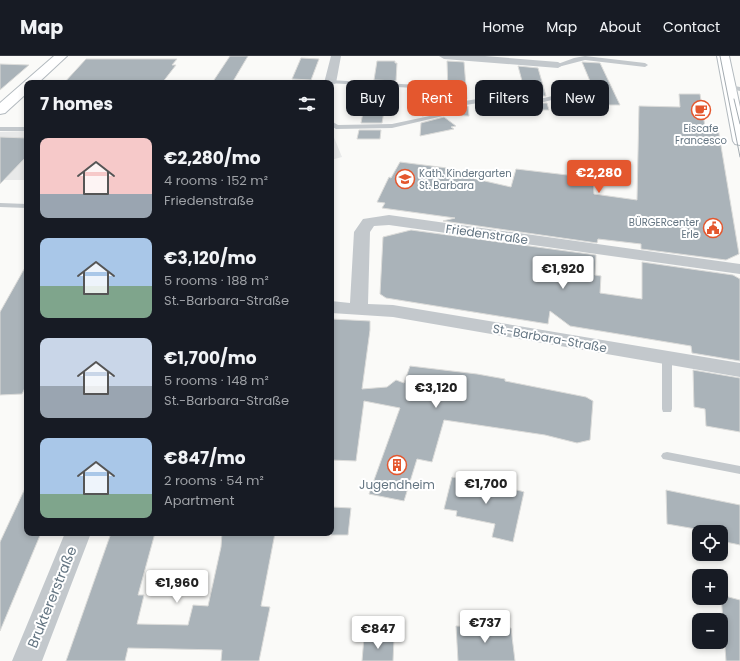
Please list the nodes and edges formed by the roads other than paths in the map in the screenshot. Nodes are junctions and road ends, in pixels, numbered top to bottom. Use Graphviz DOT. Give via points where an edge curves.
graph roads {
  1 [pos="61,56"];
  2 [pos="336,56"];
  3 [pos="444,56"];
  4 [pos="723,56"];
  5 [pos="558,65"];
  6 [pos="645,65"];
  7 [pos="33,80"];
  8 [pos="330,80"];
  9 [pos="334,82"];
  10 [pos="407,86"];
  11 [pos="735,88"];
  12 [pos="24,89"];
  13 [pos="551,98"];
  14 [pos="736,105"];
  15 [pos="0,110"];
  16 [pos="334,125"];
  17 [pos="0,129"];
  18 [pos="24,129"];
  19 [pos="740,141"];
  20 [pos="0,206"];
  21 [pos="24,206"];
  22 [pos="740,269"];
  23 [pos="334,307"];
  24 [pos="359,308"];
  25 [pos="667,358"];
  26 [pos="740,370"];
  27 [pos="667,409"];
  28 [pos="668,456"];
  29 [pos="740,470"];
  30 [pos="77,536"];
  31 [pos="27,661"];
  1 -- 7 [label="main road"];
  2 -- 8 [label="street"];
  3 -- 5 [label="street"];
  4 -- 11 [label="main road"];
  5 -- 6 [label="lane" via="585,58"];
  9 -- 10 [label="lane"];
  11 -- 14 [label="main road"];
  12 -- 15 [label="main road"];
  13 -- 16 [label="lane" via="490,99 452,106 441,115 380,127"];
  14 -- 19 [label="main road"];
  17 -- 18 [label="lane"];
  20 -- 21 [label="lane"];
  22 -- 24 [label="street, Friedenstraße" via="389,220 369,222 362,232"];
  23 -- 24 [label="street"];
  24 -- 25 [label="street, St.-Barbara-Straße"];
  25 -- 26 [label="street, St.-Barbara-Straße"];
  25 -- 27 [label="lane"];
  28 -- 29 [label="lane"];
  30 -- 31 [label="street, Bruktererstraße"];
}
